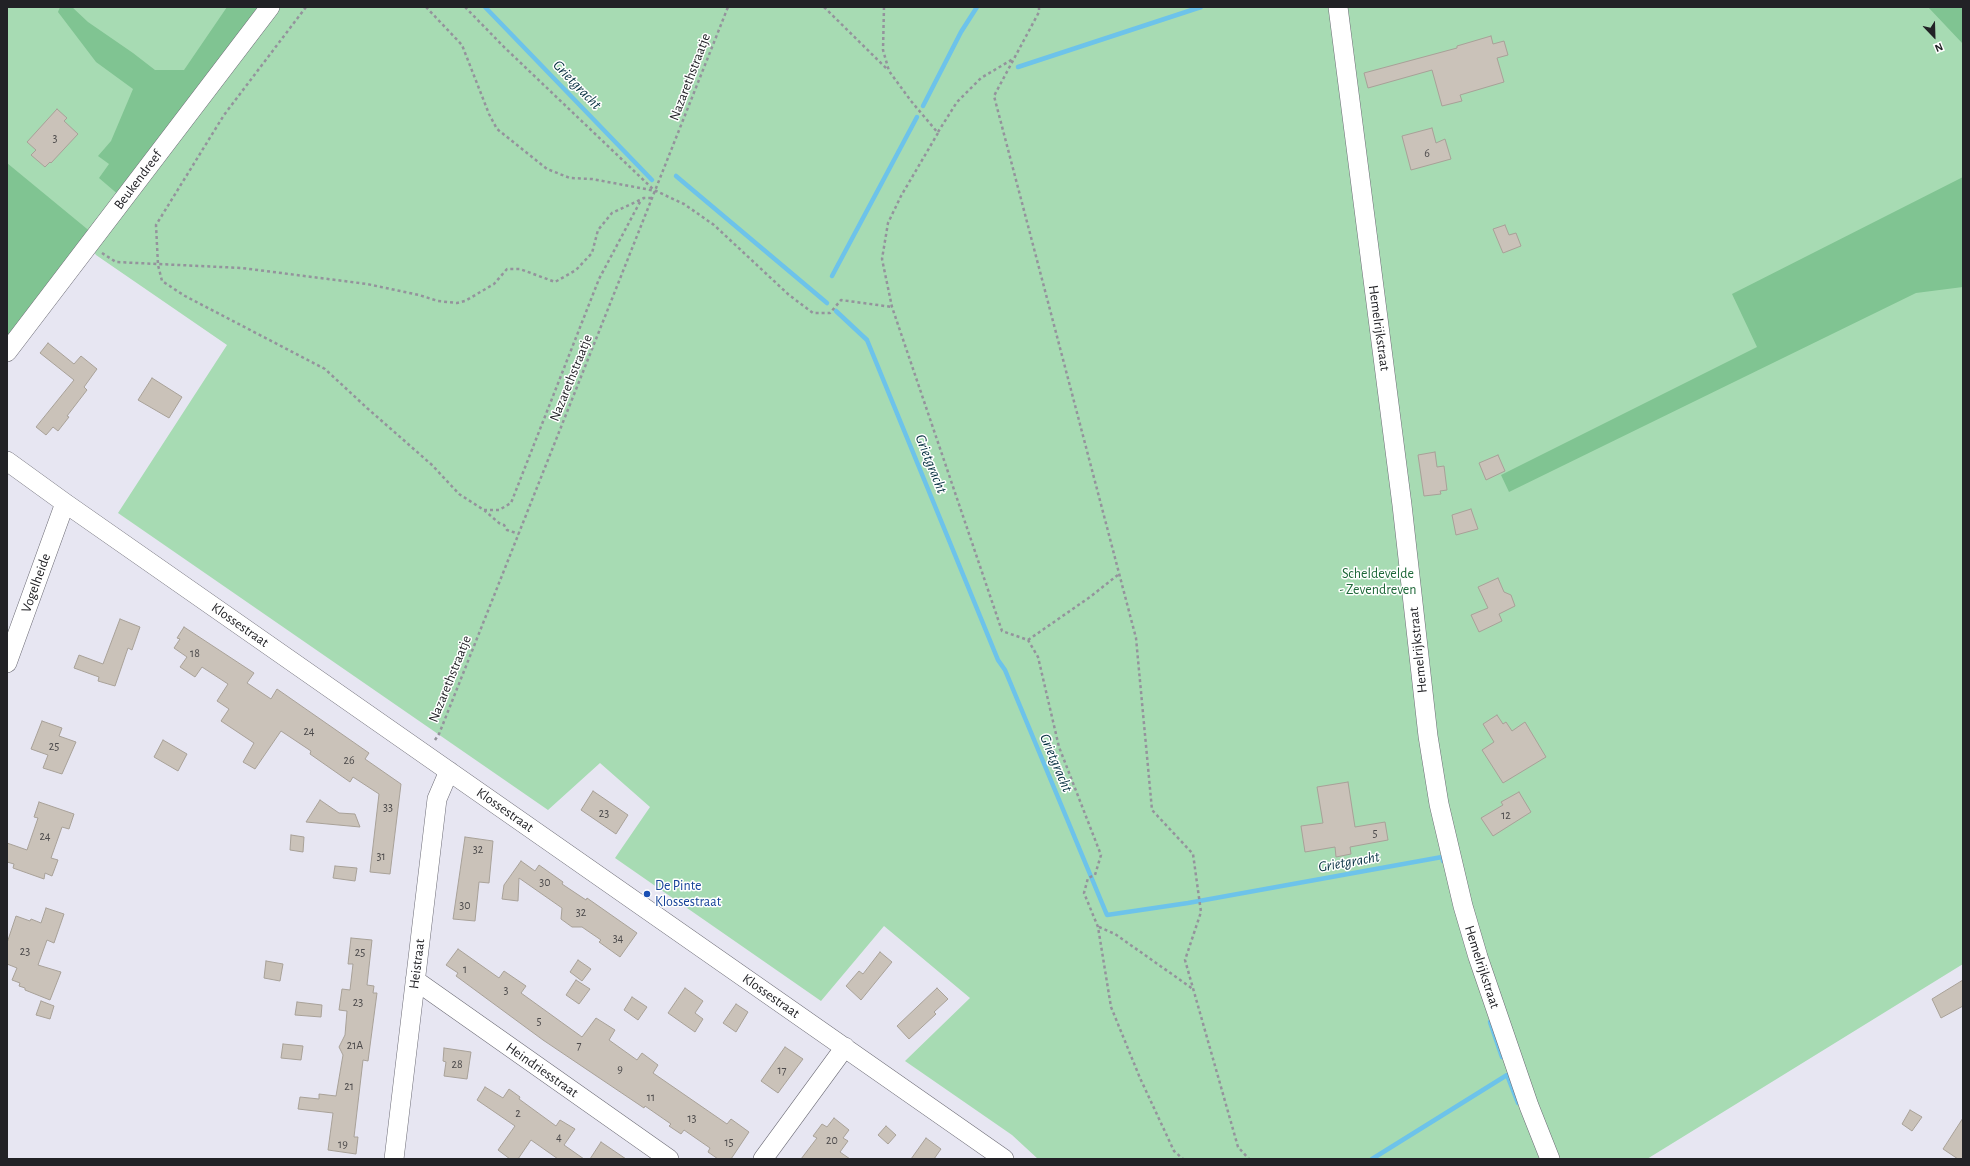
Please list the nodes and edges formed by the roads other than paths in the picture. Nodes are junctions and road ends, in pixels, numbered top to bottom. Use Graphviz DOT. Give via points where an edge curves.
graph roads {
  1 [pos="270,7"];
  2 [pos="1338,7"];
  3 [pos="7,352"];
  4 [pos="7,461"];
  5 [pos="65,503"];
  6 [pos="7,663"];
  7 [pos="449,771"];
  8 [pos="415,980"];
  9 [pos="845,1047"];
  10 [pos="394,1159"];
  11 [pos="669,1159"];
  12 [pos="763,1159"];
  13 [pos="1004,1159"];
  14 [pos="1550,1159"];
  1 -- 3 [label="street, Beukendreef"];
  2 -- 14 [label="street, Hemelrijkstraat" via="1400,490 1428,736 1439,804 1478,957"];
  4 -- 5 [label="street, Klossestraat"];
  5 -- 6 [label="street, Vogelheide"];
  5 -- 7 [label="street, Klossestraat"];
  7 -- 8 [label="street, Heistraat" via="437,799"];
  7 -- 9 [label="street, Klossestraat"];
  8 -- 10 [label="street, Heistraat"];
  8 -- 11 [label="street, Heindriesstraat"];
  9 -- 12 [label="street"];
  9 -- 13 [label="street, Klossestraat"];
}
